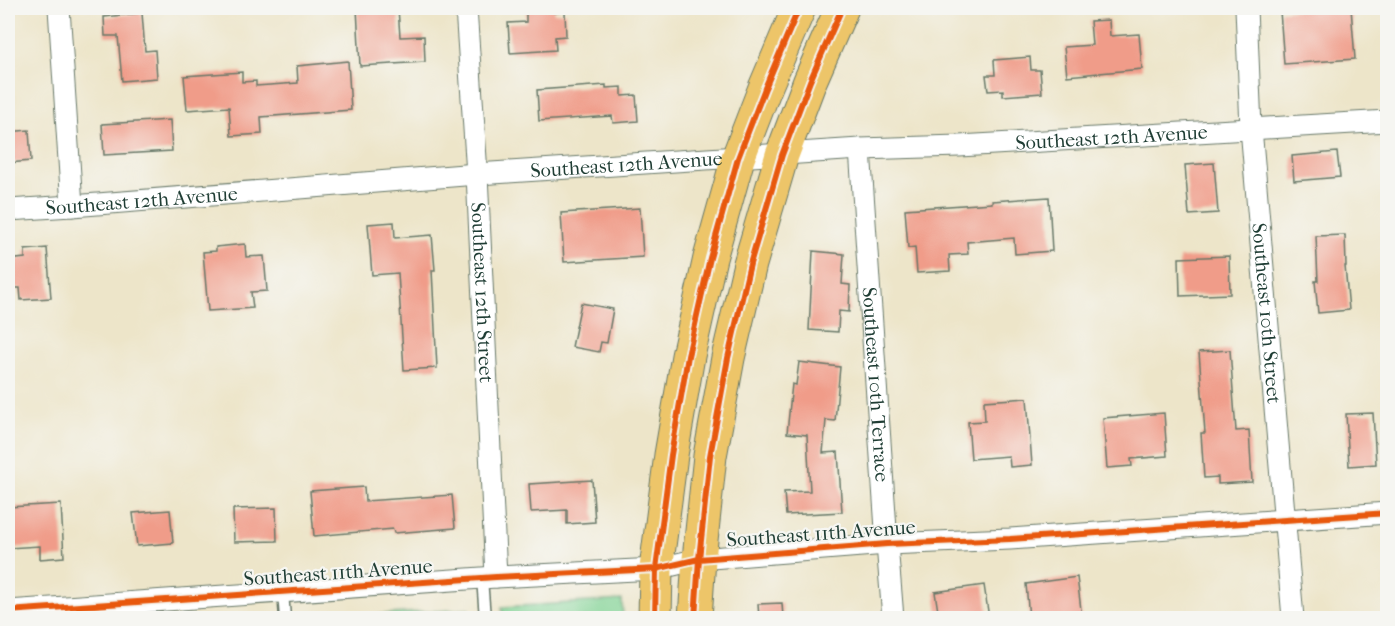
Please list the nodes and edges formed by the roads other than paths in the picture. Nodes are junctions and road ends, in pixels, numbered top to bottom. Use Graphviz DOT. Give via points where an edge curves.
graph roads {
  1 [pos="59,8"];
  2 [pos="466,8"];
  3 [pos="799,8"];
  4 [pos="842,8"];
  5 [pos="1246,8"];
  6 [pos="1388,121"];
  7 [pos="1251,128"];
  8 [pos="860,149"];
  9 [pos="782,155"];
  10 [pos="738,158"];
  11 [pos="477,174"];
  12 [pos="72,206"];
  13 [pos="8,210"];
  14 [pos="1388,513"];
  15 [pos="1285,521"];
  16 [pos="886,544"];
  17 [pos="699,559"];
  18 [pos="656,569"];
  19 [pos="489,578"];
  20 [pos="283,592"];
  21 [pos="8,611"];
  22 [pos="285,618"];
  23 [pos="484,618"];
  24 [pos="655,618"];
  25 [pos="695,618"];
  26 [pos="893,618"];
  27 [pos="1293,618"];
  1 -- 12 [label="street"];
  2 -- 11 [label="street, Southeast 12th Street"];
  3 -- 10 [label="highway"];
  4 -- 9 [label="highway"];
  5 -- 7 [label="street, Southeast 10th Street"];
  6 -- 7 [label="street, Southeast 12th Avenue"];
  7 -- 8 [label="street, Southeast 12th Avenue"];
  7 -- 15 [label="street, Southeast 10th Street"];
  8 -- 9 [label="street, Southeast 12th Avenue"];
  8 -- 16 [label="street, Southeast 10th Terrace"];
  9 -- 10 [label="street, Southeast 12th Avenue"];
  9 -- 17 [label="highway" via="728,358 710,456"];
  10 -- 11 [label="street, Southeast 12th Avenue"];
  10 -- 18 [label="highway" via="688,356"];
  11 -- 12 [label="street, Southeast 12th Avenue"];
  11 -- 19 [label="street, Southeast 12th Street"];
  12 -- 13 [label="street, Southeast 12th Avenue"];
  14 -- 15 [label="street, Southeast 11th Avenue"];
  15 -- 16 [label="street, Southeast 11th Avenue"];
  15 -- 27 [label="street, Southeast 10th Street"];
  16 -- 17 [label="street, Southeast 11th Avenue"];
  16 -- 26 [label="street, Southeast 10th Terrace"];
  17 -- 18 [label="street, Southeast 11th Avenue"];
  17 -- 25 [label="highway"];
  18 -- 19 [label="street, Southeast 11th Avenue"];
  18 -- 24 [label="highway"];
  19 -- 20 [label="street, Southeast 11th Avenue"];
  19 -- 23 [label="lane"];
  20 -- 21 [label="street, Southeast 11th Avenue"];
  20 -- 22 [label="lane"];
}
